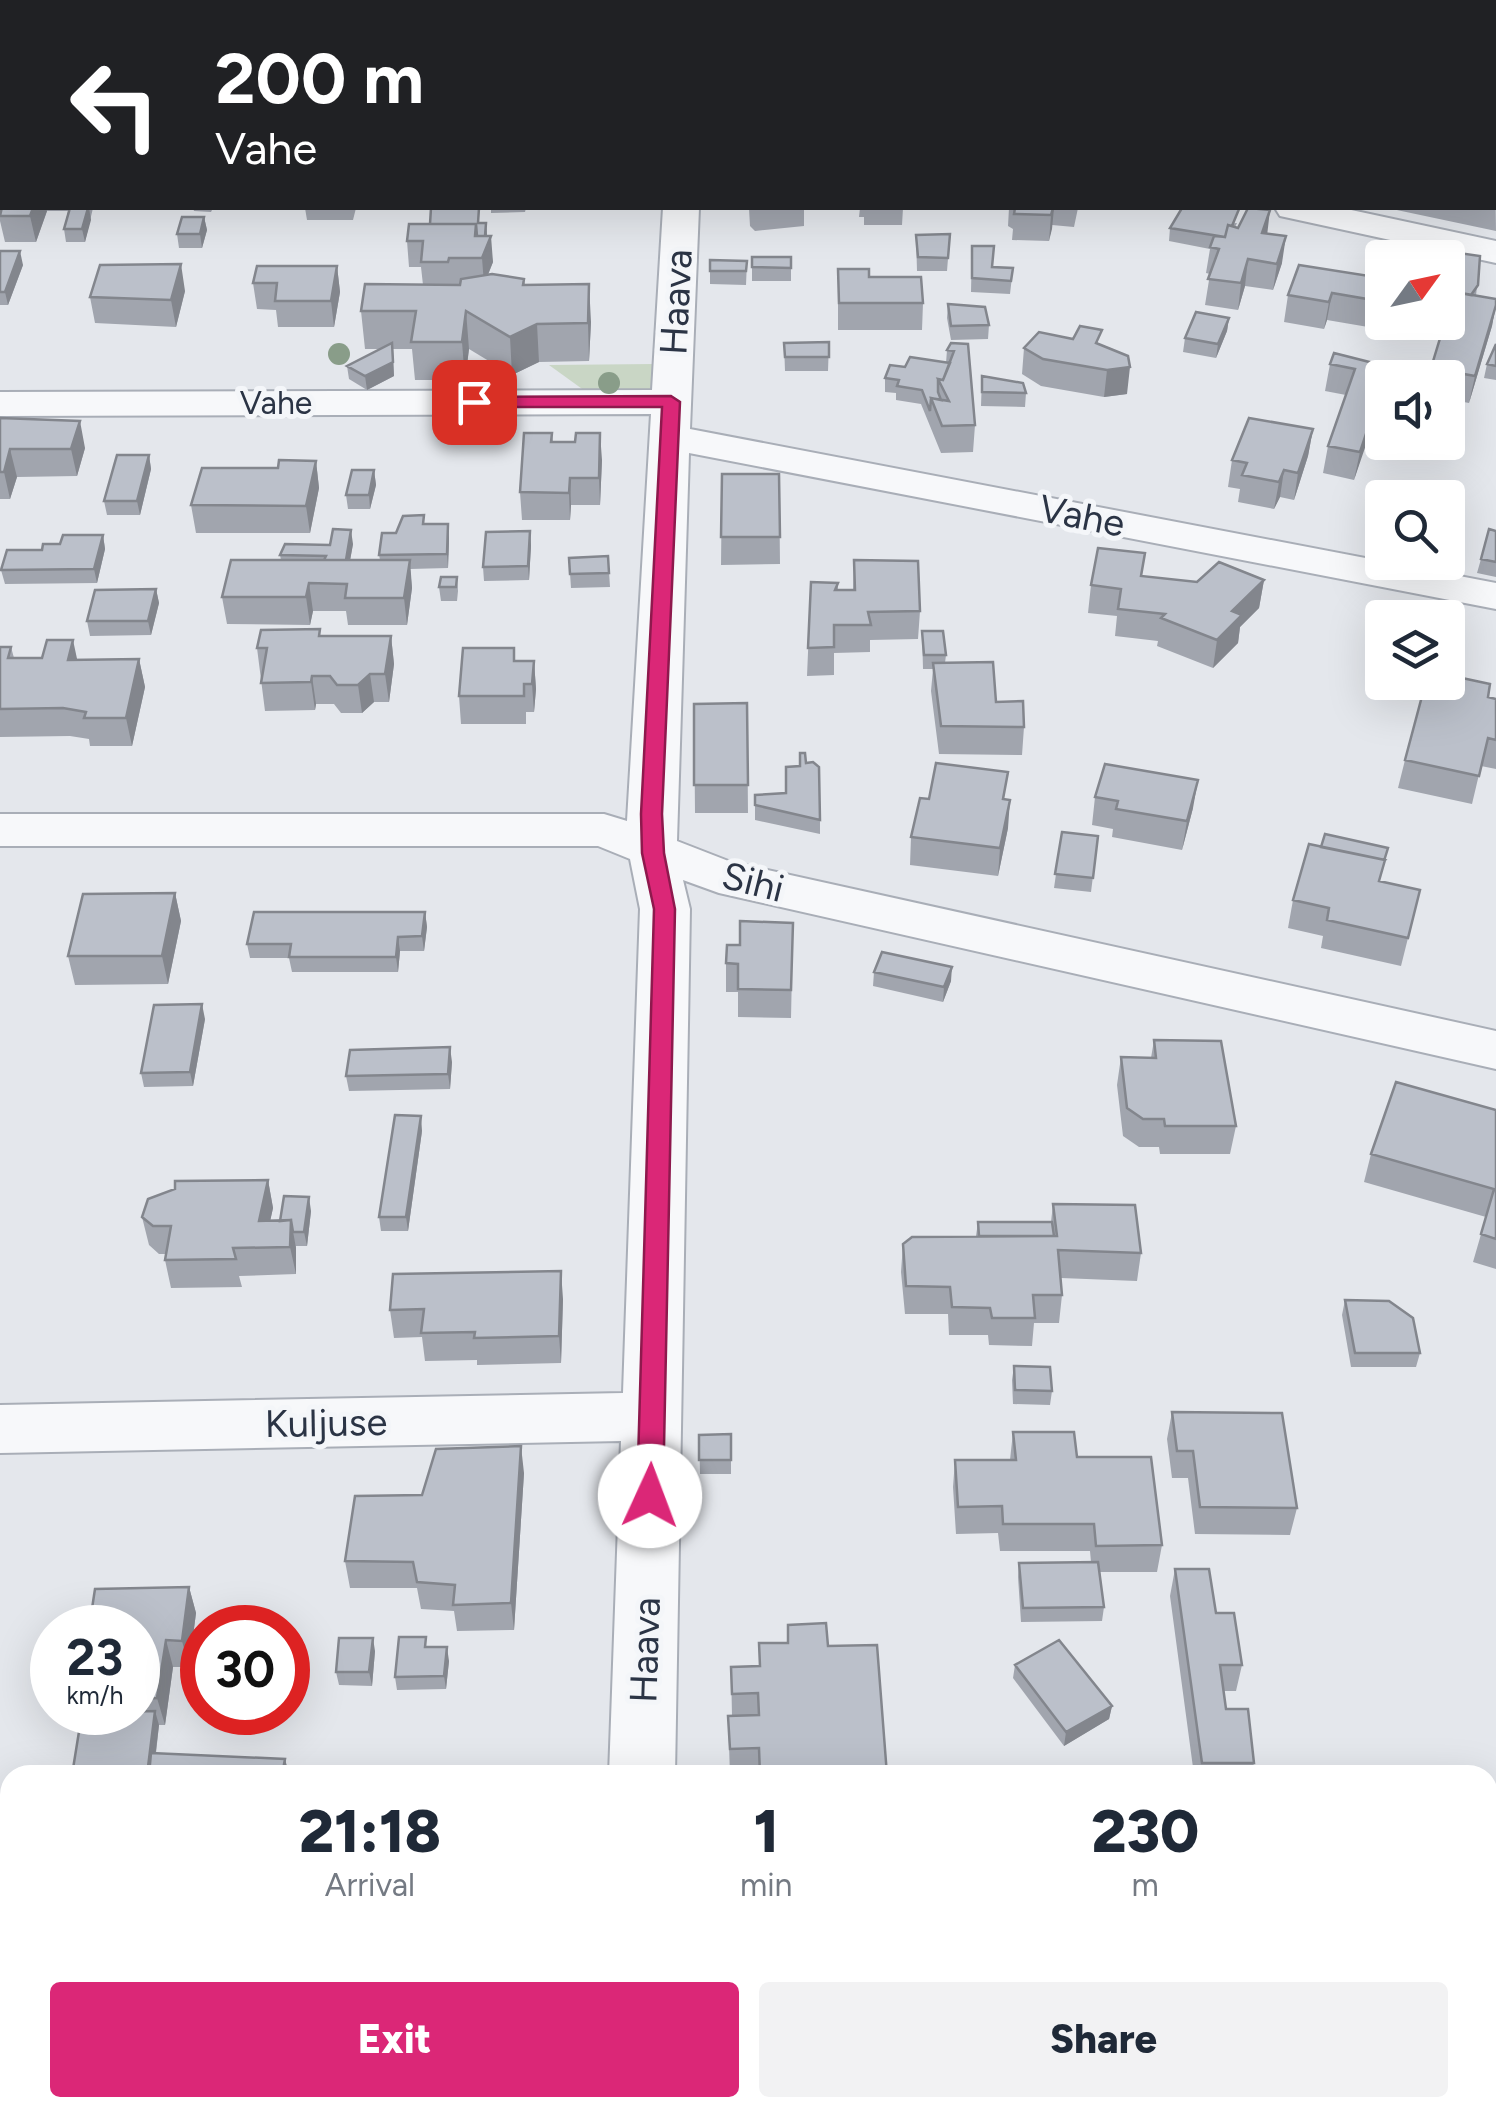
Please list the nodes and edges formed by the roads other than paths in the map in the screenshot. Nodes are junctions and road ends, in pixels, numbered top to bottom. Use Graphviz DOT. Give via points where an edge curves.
graph roads {
  1 [pos="681,210"];
  2 [pos="1302,210"];
  3 [pos="1496,252"];
  4 [pos="0,404"];
  5 [pos="670,419"];
  6 [pos="1496,596"];
  7 [pos="0,830"];
  8 [pos="653,853"];
  9 [pos="1496,1050"];
  10 [pos="652,1416"];
  11 [pos="0,1430"];
  12 [pos="642,1765"];
  1 -- 5 [label="street, Haava"];
  2 -- 3 [label="street"];
  4 -- 5 [label="street, Vahe"];
  5 -- 6 [label="street, Vahe"];
  5 -- 8 [label="street, Haava"];
  7 -- 8 [label="street, Sihi" via="604,830"];
  8 -- 9 [label="street, Sihi" via="719,876"];
  8 -- 10 [label="street, Haava" via="664,909"];
  10 -- 11 [label="street, Kuljuse"];
  10 -- 12 [label="street, Haava"];
}
